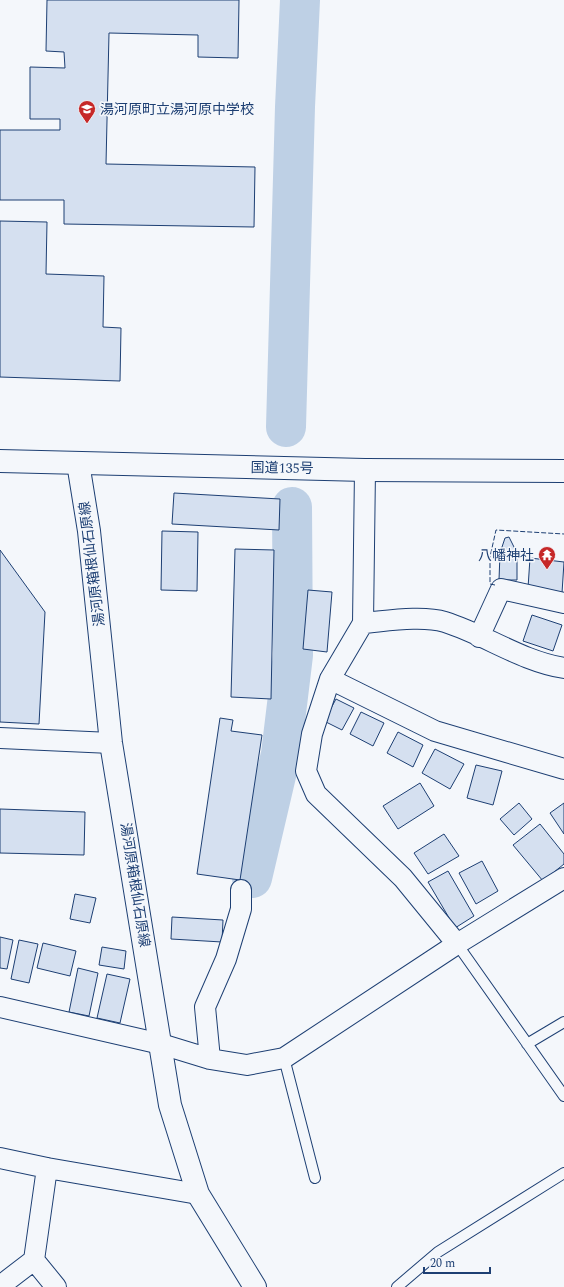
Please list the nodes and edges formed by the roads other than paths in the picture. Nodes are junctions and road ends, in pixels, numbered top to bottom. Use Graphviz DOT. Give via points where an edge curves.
graph roads {
  1 [pos="0,461"];
  2 [pos="78,463"];
  3 [pos="365,470"];
  4 [pos="563,474"];
  5 [pos="564,603"];
  6 [pos="363,623"];
  7 [pos="479,637"];
  8 [pos="564,668"];
  9 [pos="330,679"];
  10 [pos="0,738"];
  11 [pos="111,743"];
  12 [pos="564,769"];
  13 [pos="564,878"];
  14 [pos="242,890"];
  15 [pos="457,944"];
  16 [pos="0,1007"];
  17 [pos="564,1022"];
  18 [pos="161,1044"];
  19 [pos="527,1044"];
  20 [pos="210,1058"];
  21 [pos="284,1058"];
  22 [pos="564,1096"];
  23 [pos="0,1158"];
  24 [pos="47,1168"];
  25 [pos="564,1173"];
  26 [pos="315,1178"];
  27 [pos="198,1194"];
  28 [pos="34,1260"];
  29 [pos="0,1286"];
  30 [pos="56,1287"];
  31 [pos="255,1287"];
  32 [pos="397,1287"];
  1 -- 2 [label="main road, 国道135号"];
  2 -- 3 [label="main road, 国道135号"];
  2 -- 11 [label="main road, 湯河原箱根仙石原線" via="89,531"];
  3 -- 4 [label="main road, 国道135号"];
  3 -- 6 [label="street"];
  5 -- 7 [label="street" via="500,589"];
  6 -- 7 [label="street" via="418,619 444,622"];
  6 -- 9 [label="street"];
  7 -- 8 [label="street" via="545,665"];
  9 -- 12 [label="street" via="435,731"];
  9 -- 15 [label="street" via="312,734 306,771 316,794 403,878"];
  10 -- 11 [label="street"];
  11 -- 18 [label="main road, 湯河原箱根仙石原線"];
  13 -- 15 [label="street"];
  14 -- 20 [label="street" via="241,909 226,959 205,1007"];
  15 -- 19 [label="lane"];
  15 -- 21 [label="street"];
  16 -- 18 [label="street"];
  17 -- 19 [label="lane"];
  18 -- 20 [label="street"];
  18 -- 27 [label="main road, 湯河原箱根仙石原線" via="170,1105"];
  19 -- 22 [label="lane"];
  20 -- 21 [label="street" via="247,1065"];
  21 -- 26 [label="lane"];
  23 -- 24 [label="street"];
  24 -- 27 [label="street"];
  24 -- 28 [label="street"];
  25 -- 32 [label="lane" via="438,1252"];
  27 -- 31 [label="main road, 湯河原箱根仙石原線"];
  28 -- 29 [label="street"];
  28 -- 30 [label="street"];
}
